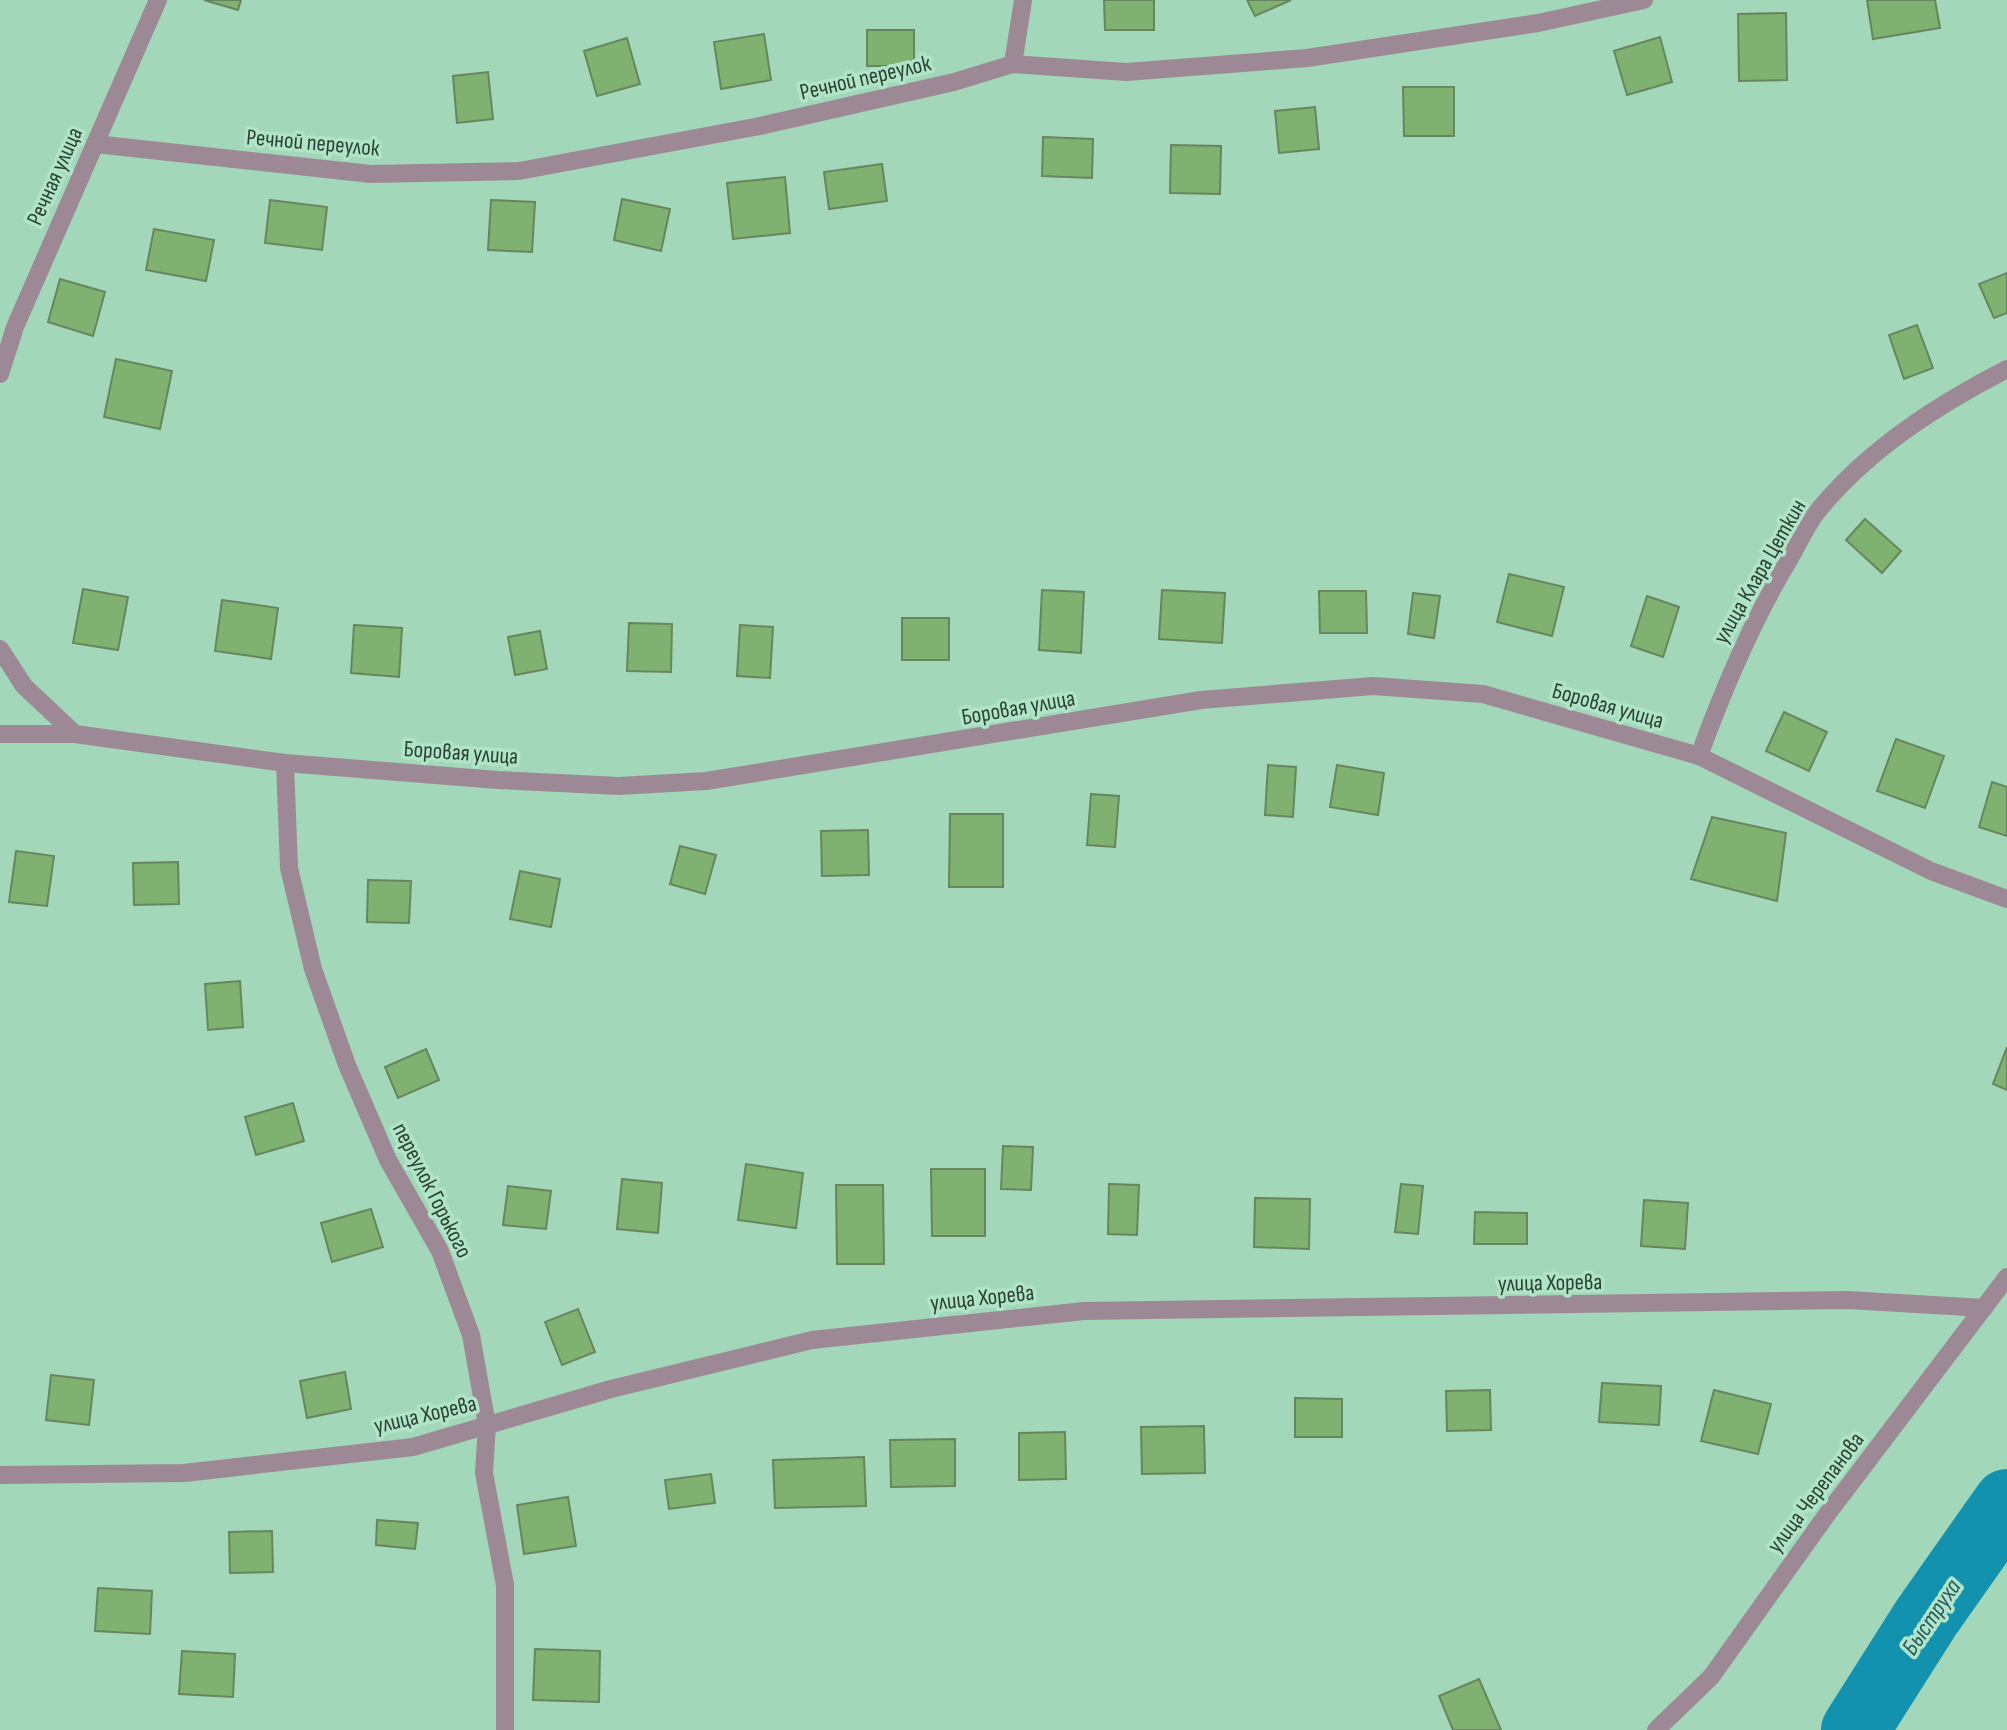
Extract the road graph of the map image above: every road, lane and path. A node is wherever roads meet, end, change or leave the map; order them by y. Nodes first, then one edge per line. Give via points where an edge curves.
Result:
1 (158, 0) edge
2 (1023, 0) edge
3 (1644, 0) edge
4 (1013, 64) junction
5 (94, 144) junction
6 (2007, 369) edge
7 (0, 374) edge
8 (0, 649) edge
9 (0, 734) edge
10 (75, 734) junction
11 (1699, 756) junction
12 (285, 763) junction
13 (2007, 899) edge
14 (2007, 1277) edge
15 (1984, 1308) junction
16 (487, 1425) junction
17 (0, 1475) edge
18 (505, 1730) edge
19 (1656, 1730) edge

1 - 5 street, Речная улица
2 - 4 street
3 - 4 street, Речной переулок via 1538,23 1307,58 1126,72
4 - 5 street, Речной переулок via 954,82 760,125 519,171 371,174
5 - 7 street, Речная улица via 15,327
6 - 11 street, улица Клара Цеткин via 1947,400 1870,458 1816,513 1726,681
8 - 10 street via 24,686
9 - 10 street, Боровая улица
10 - 12 street, Боровая улица
11 - 12 street, Боровая улица via 1483,694 1373,686 1201,700 706,781 619,786
11 - 13 street, Боровая улица via 1919,866
12 - 16 street, переулок Горького via 289,867 313,969 388,1160 440,1251 471,1335
14 - 15 street, улица Черепанова
15 - 16 street, улица Хорева via 1848,1300 1084,1311 812,1340
15 - 19 street, улица Черепанова via 1711,1677
16 - 17 street, улица Хорева via 413,1447 184,1474
16 - 18 street, переулок Горького via 484,1473 505,1585

